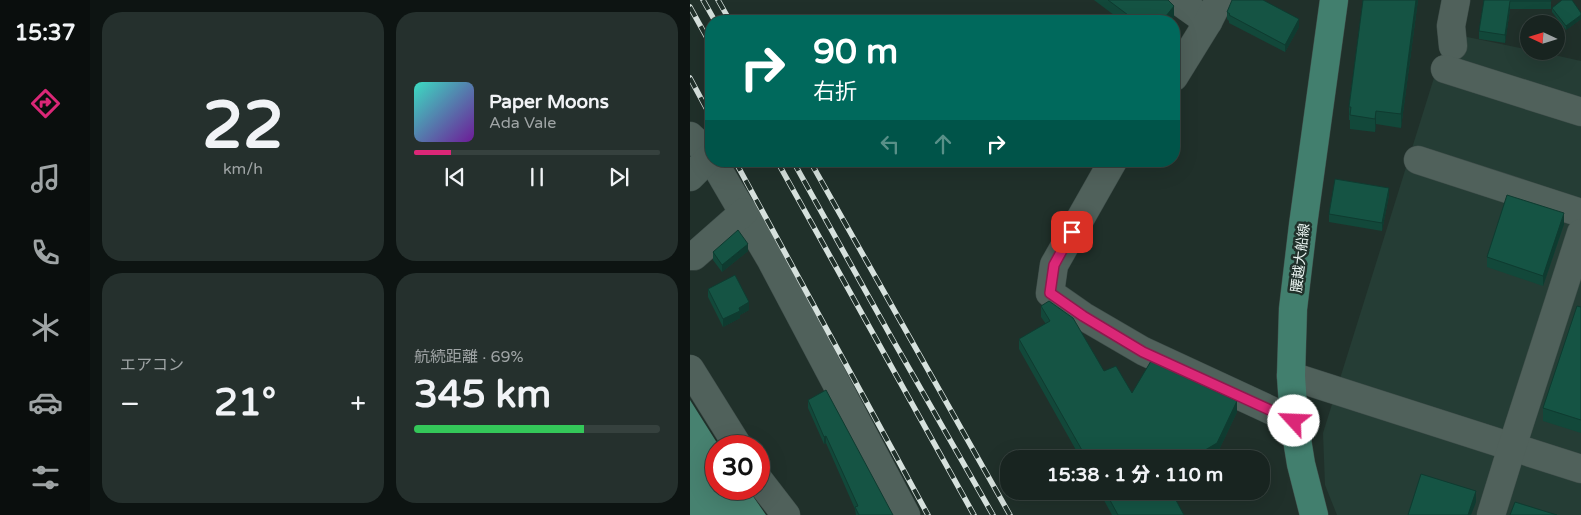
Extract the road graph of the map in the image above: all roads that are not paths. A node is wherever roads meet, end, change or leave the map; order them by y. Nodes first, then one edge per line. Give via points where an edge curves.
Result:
1 (1177, 0) edge
2 (1334, 0) edge
3 (1456, 0) edge
4 (1213, 11) edge
5 (1180, 66) edge
6 (1581, 112) edge
7 (690, 136) edge
8 (705, 150) edge
9 (1418, 160) dead end
10 (705, 165) edge
11 (717, 167) edge
12 (1110, 167) edge
13 (690, 177) edge
14 (744, 212) junction
15 (1581, 213) edge
16 (1581, 233) edge
17 (690, 256) edge
18 (1574, 282) edge
19 (690, 369) edge
20 (1291, 376) junction
21 (1294, 421) junction
22 (731, 435) edge
23 (1512, 447) junction
24 (1581, 469) edge
25 (770, 494) edge
26 (786, 515) edge
27 (906, 515) edge
28 (1314, 515) edge
29 (1492, 515) edge

1 - 4 street
2 - 20 main road, 腰越大船線 via 1293,309
3 - 6 street via 1449,57
4 - 5 street
7 - 8 street
9 - 15 street
10 - 13 street
11 - 14 street
12 - 21 street via 1054,265 1050,293 1143,352
14 - 17 street via 694,256
14 - 27 street
16 - 18 street
18 - 23 street
19 - 22 street
20 - 21 main road, 腰越大船線
20 - 23 street
21 - 28 main road, 腰越大船線
23 - 24 street
23 - 29 street
25 - 26 street

